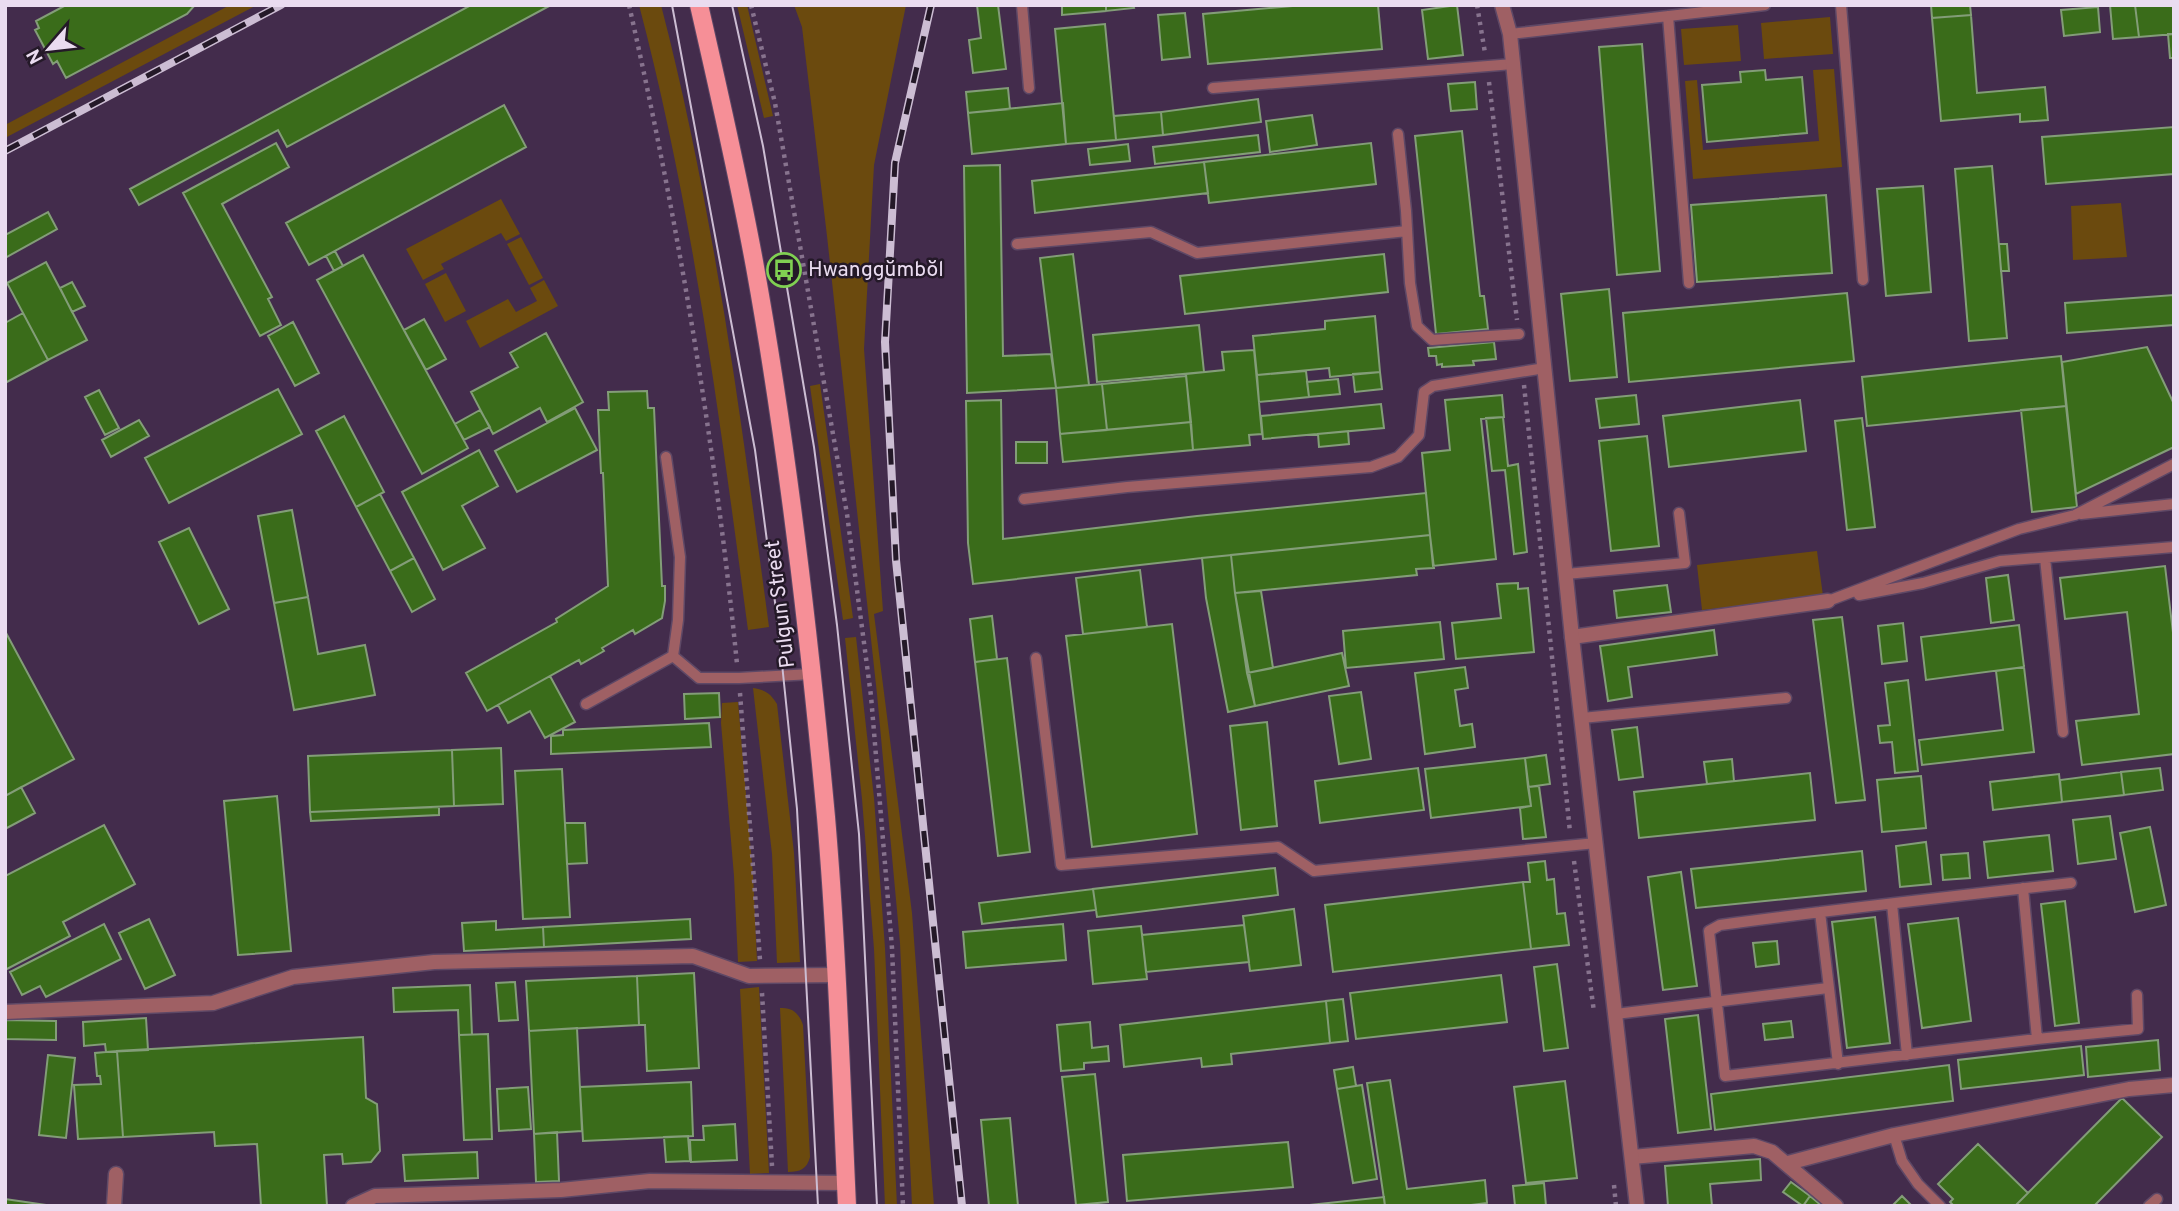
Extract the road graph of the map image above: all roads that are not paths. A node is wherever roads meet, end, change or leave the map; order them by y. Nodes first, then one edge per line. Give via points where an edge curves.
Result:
1 (699, 5) edge
2 (1022, 5) edge
3 (1502, 5) edge
4 (1765, 5) edge
5 (1841, 5) edge
6 (1668, 16) junction
7 (1510, 34) junction
8 (1513, 64) junction
9 (1029, 88) dead end
10 (1213, 88) dead end
11 (1398, 134) dead end
12 (1407, 232) junction
13 (1017, 244) dead end
14 (1863, 280) dead end
15 (1689, 283) dead end
16 (1519, 334) road end
17 (1545, 368) junction
18 (666, 457) dead end
19 (2174, 464) edge
20 (1024, 499) dead end
21 (2174, 503) edge
22 (1679, 513) dead end
23 (2075, 515) junction
24 (2174, 547) edge
25 (2045, 558) junction
26 (1566, 574) junction
27 (1828, 601) junction
28 (1572, 637) junction
29 (673, 656) junction
30 (1036, 658) dead end
31 (812, 674) junction
32 (1786, 698) dead end
33 (586, 704) dead end
34 (1582, 718) junction
35 (2063, 732) dead end
36 (1596, 844) junction
37 (2071, 883) dead end
38 (2023, 888) junction
39 (1892, 904) junction
40 (1820, 912) junction
41 (836, 975) junction
42 (1828, 988) junction
43 (2137, 995) dead end
44 (1717, 1002) junction
45 (5, 1012) edge
46 (1616, 1014) junction
47 (2037, 1039) junction
48 (1908, 1055) junction
49 (1838, 1064) junction
50 (2174, 1085) edge
51 (1895, 1135) junction
52 (1632, 1157) junction
53 (1788, 1163) junction
54 (116, 1174) dead end
55 (846, 1183) junction
56 (114, 1206) edge
57 (353, 1206) edge
58 (847, 1206) edge
59 (1637, 1206) edge
60 (1836, 1206) edge
61 (1940, 1206) edge

1 - 31 main road, Pulgun Street via 755,267 785,446
2 - 9 lane
3 - 7 street
4 - 6 lane
5 - 14 lane
6 - 7 lane
6 - 15 lane
7 - 8 street
8 - 10 lane
8 - 17 street
11 - 12 lane
12 - 13 lane via 1197,253 1151,232
12 - 16 lane via 1417,326 1432,340
17 - 20 lane via 1433,386 1424,392 1419,435 1398,457 1371,467
17 - 26 street
18 - 29 lane via 680,557
19 - 23 lane
21 - 23 lane
22 - 26 lane via 1685,563
23 - 27 lane via 2019,529
24 - 25 lane
25 - 27 lane via 2000,561 1923,583
25 - 35 lane
26 - 28 street
27 - 28 street
28 - 34 street
29 - 31 lane via 699,678
29 - 33 lane
30 - 36 lane via 1061,865 1278,847 1314,872
31 - 41 main road, Pulgun Street
32 - 34 lane
34 - 36 street
36 - 46 street
37 - 38 lane
38 - 39 lane
38 - 47 lane
39 - 40 lane
39 - 48 lane
40 - 42 lane
40 - 44 lane via 1720,925 1709,931
41 - 45 street via 749,976 693,957 434,962 293,977 213,1003
41 - 55 main road, Pulgun Street
42 - 44 lane
42 - 49 lane
43 - 47 lane via 2138,1029
44 - 46 lane
44 - 49 lane via 1725,1076
46 - 52 street
47 - 48 lane
48 - 49 lane
50 - 51 street via 2129,1089
51 - 53 street
51 - 61 lane via 1902,1161
52 - 53 street via 1754,1146
52 - 59 street
53 - 60 street
54 - 56 street
55 - 57 street via 650,1181 561,1190 375,1196
55 - 58 main road, Pulgun Street

